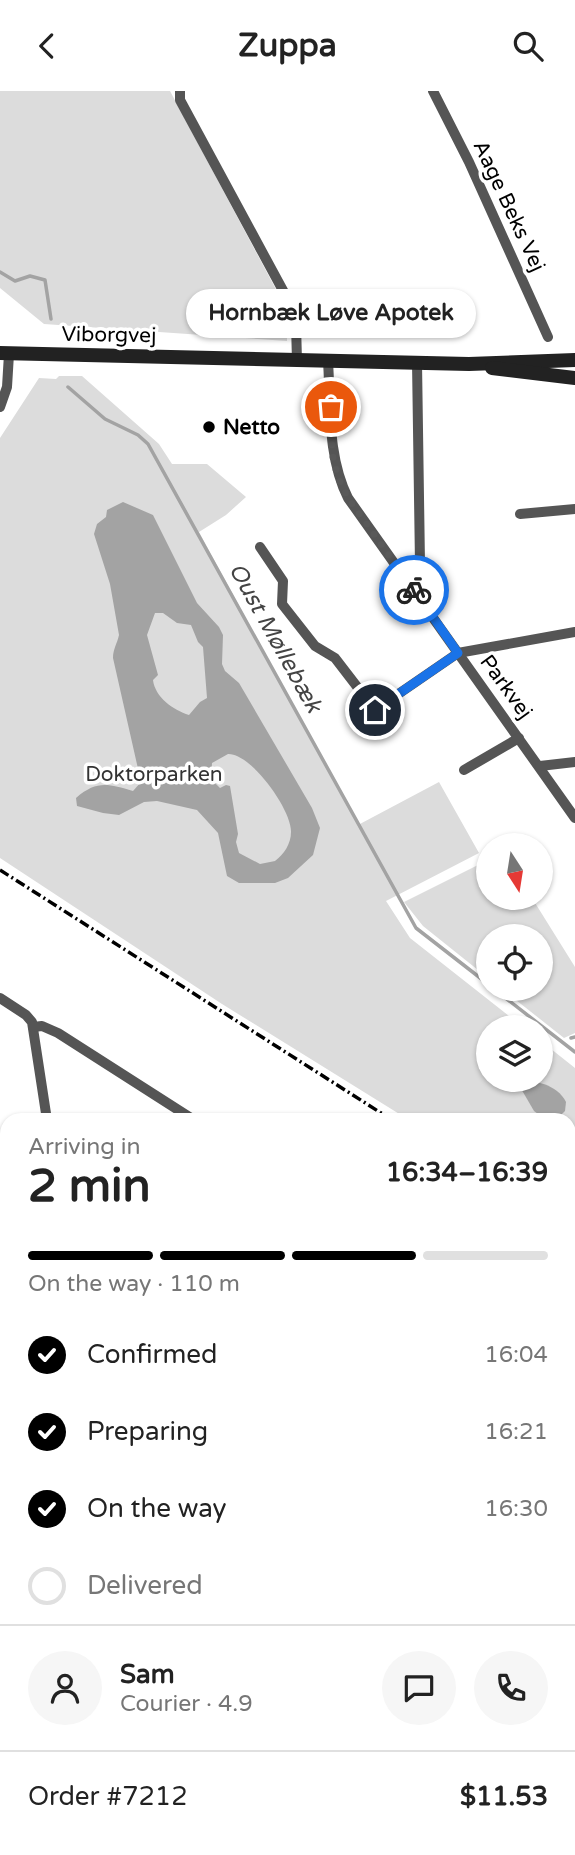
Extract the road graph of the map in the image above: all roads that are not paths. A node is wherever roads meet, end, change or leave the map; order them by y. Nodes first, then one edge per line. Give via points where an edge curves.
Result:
1 (180, 91) edge
2 (433, 91) edge
3 (548, 337) dead end
4 (4, 353) edge
5 (575, 360) edge
6 (297, 361) junction
7 (328, 361) junction
8 (417, 362) junction
9 (470, 364) junction
10 (575, 369) edge
11 (575, 378) edge
12 (0, 407) edge
13 (575, 509) edge
14 (520, 514) dead end
15 (260, 547) dead end
16 (407, 581) junction
17 (575, 632) edge
18 (458, 653) junction
19 (519, 738) junction
20 (575, 762) edge
21 (540, 766) junction
22 (464, 770) dead end
23 (575, 818) edge
24 (0, 998) edge
25 (33, 1027) junction
26 (45, 1113) edge
27 (183, 1113) edge

1 - 6 street via 180,100 293,309
2 - 3 street, Aage Beks Vej
4 - 6 street, Viborgvej
4 - 12 street via 7,387
5 - 9 street, Viborgvej
6 - 7 street, Viborgvej
7 - 8 street, Viborgvej
7 - 16 street, Parkvej via 332,453 338,477
8 - 9 street, Viborgvej
8 - 16 street via 420,564
9 - 10 street
9 - 11 street, Viborgvej
13 - 14 street
15 - 18 street via 283,581 282,604 314,646 335,658 375,710
16 - 18 street, Parkvej
17 - 18 street
18 - 19 street, Parkvej
19 - 21 street, Parkvej
19 - 22 street, Parkvej
20 - 21 street
21 - 23 street, Parkvej
24 - 25 street via 26,1015
25 - 26 street
25 - 27 street via 58,1033

